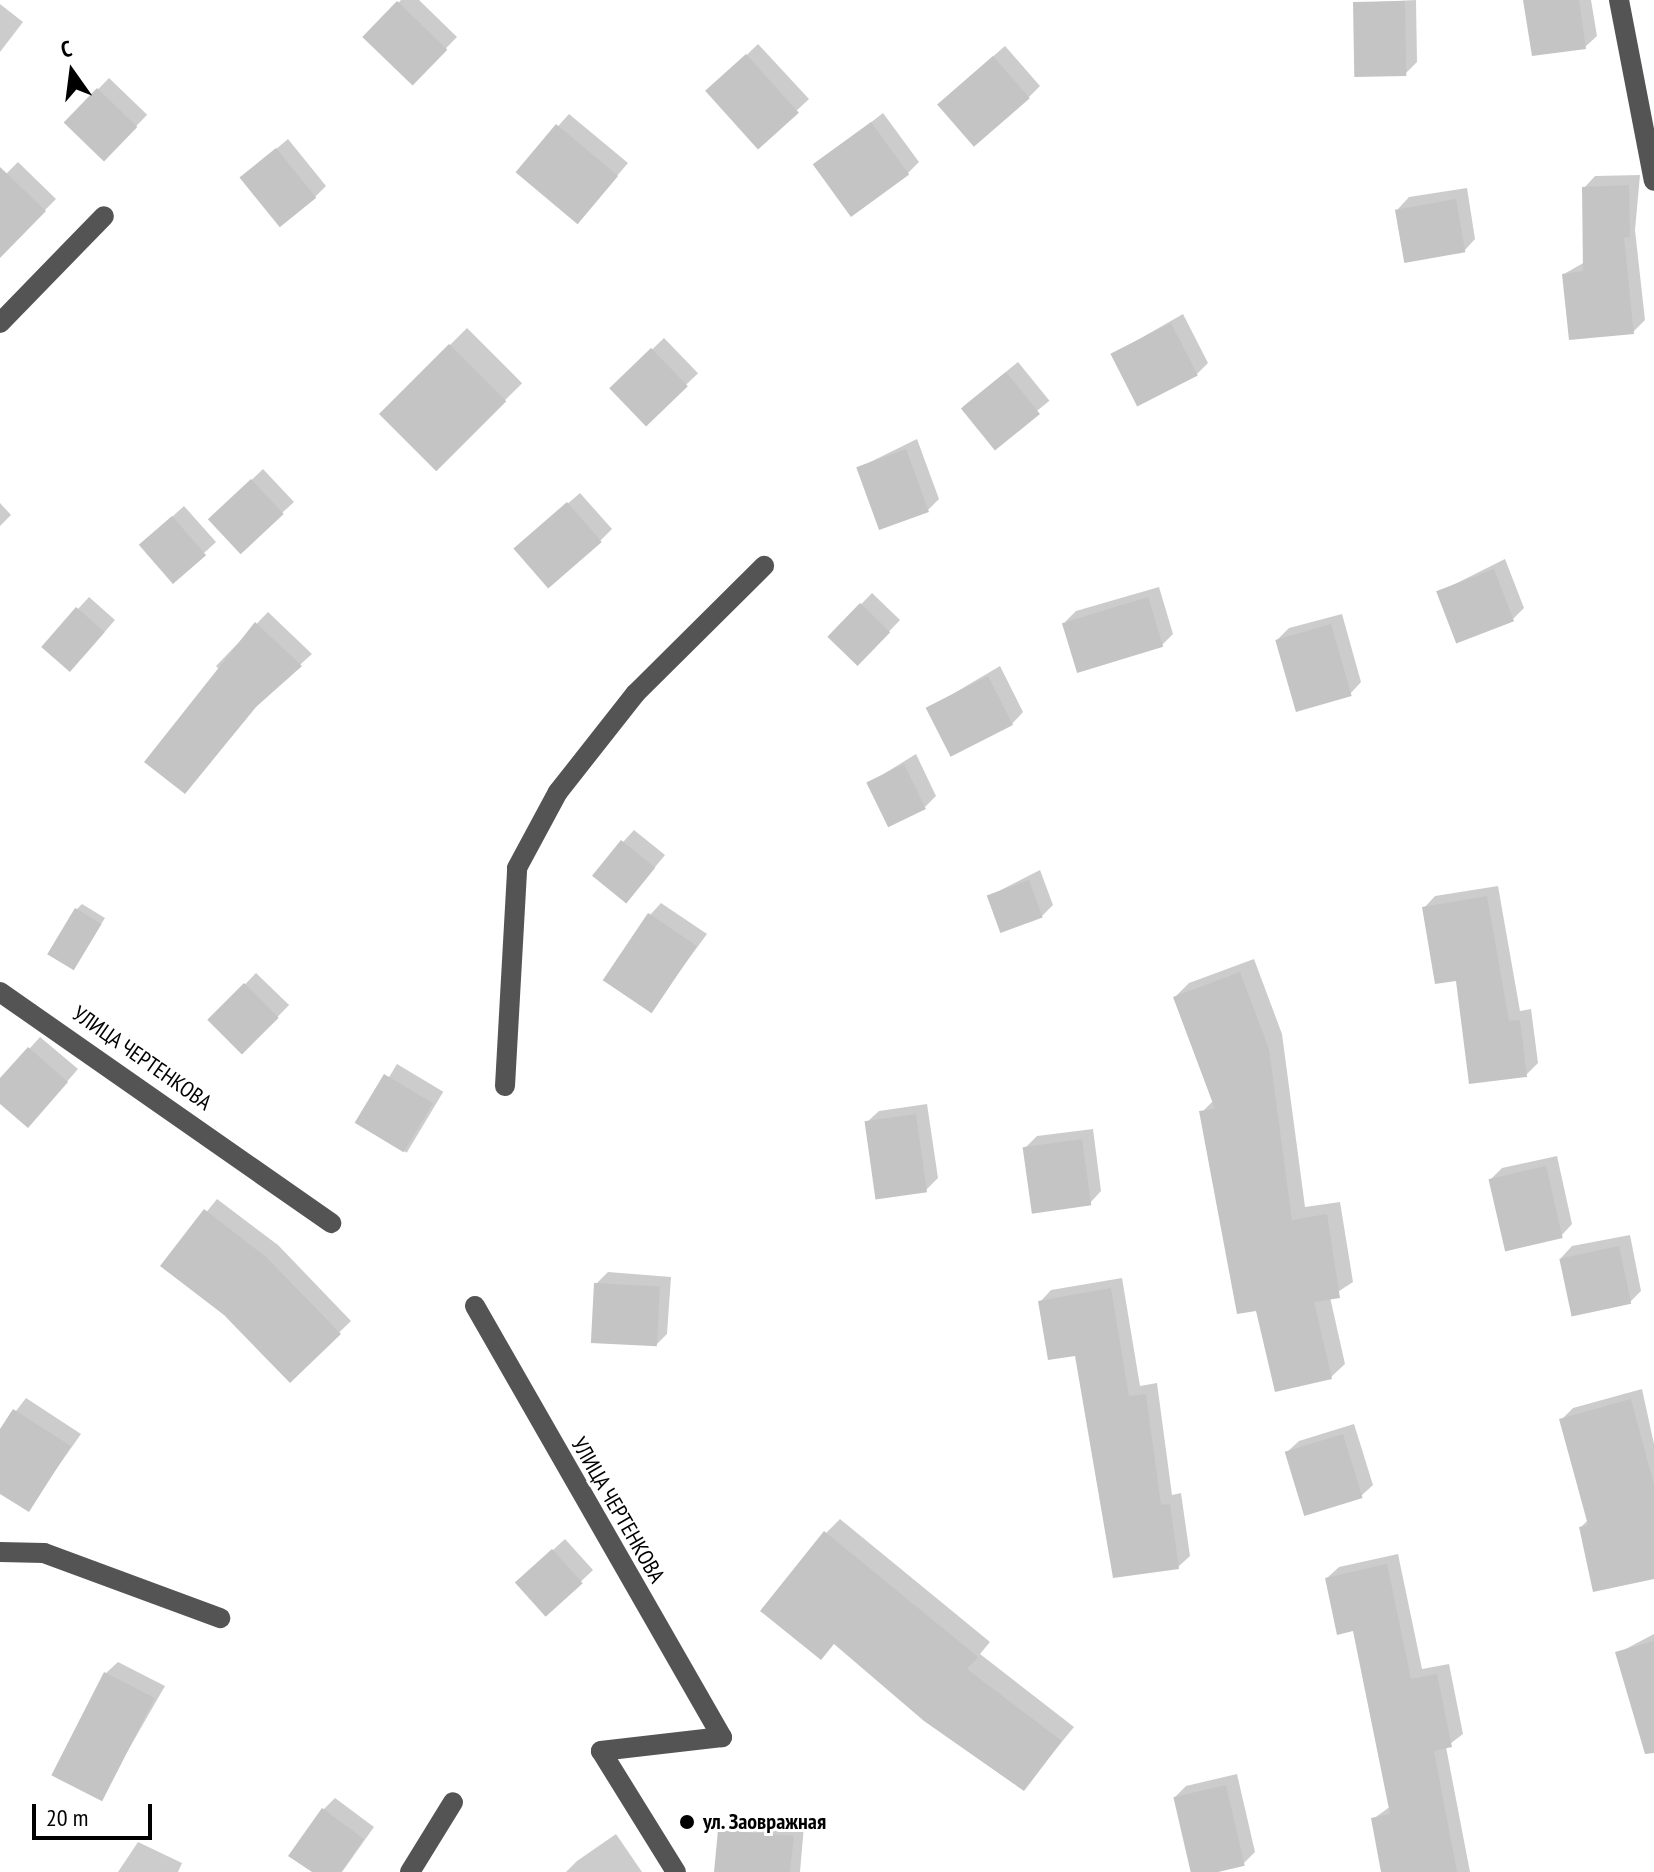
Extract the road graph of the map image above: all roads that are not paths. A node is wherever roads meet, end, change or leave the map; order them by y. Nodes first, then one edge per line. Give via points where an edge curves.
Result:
1 (1619, 0) edge
2 (1654, 181) edge
3 (104, 216) dead end
4 (0, 323) edge
5 (764, 566) dead end
6 (0, 992) edge
7 (505, 1086) dead end
8 (331, 1223) dead end
9 (475, 1306) dead end
10 (0, 1552) edge
11 (220, 1618) dead end
12 (453, 1802) dead end
13 (410, 1872) edge
14 (676, 1872) edge

1 - 2 street
3 - 4 street
5 - 7 street via 635,694 558,792 517,868
6 - 8 street, УЛИЦА ЧЕРТЕНКОВА
9 - 14 street, УЛИЦА ЧЕРТЕНКОВА via 722,1737 601,1751
10 - 11 street via 44,1553
12 - 13 street

